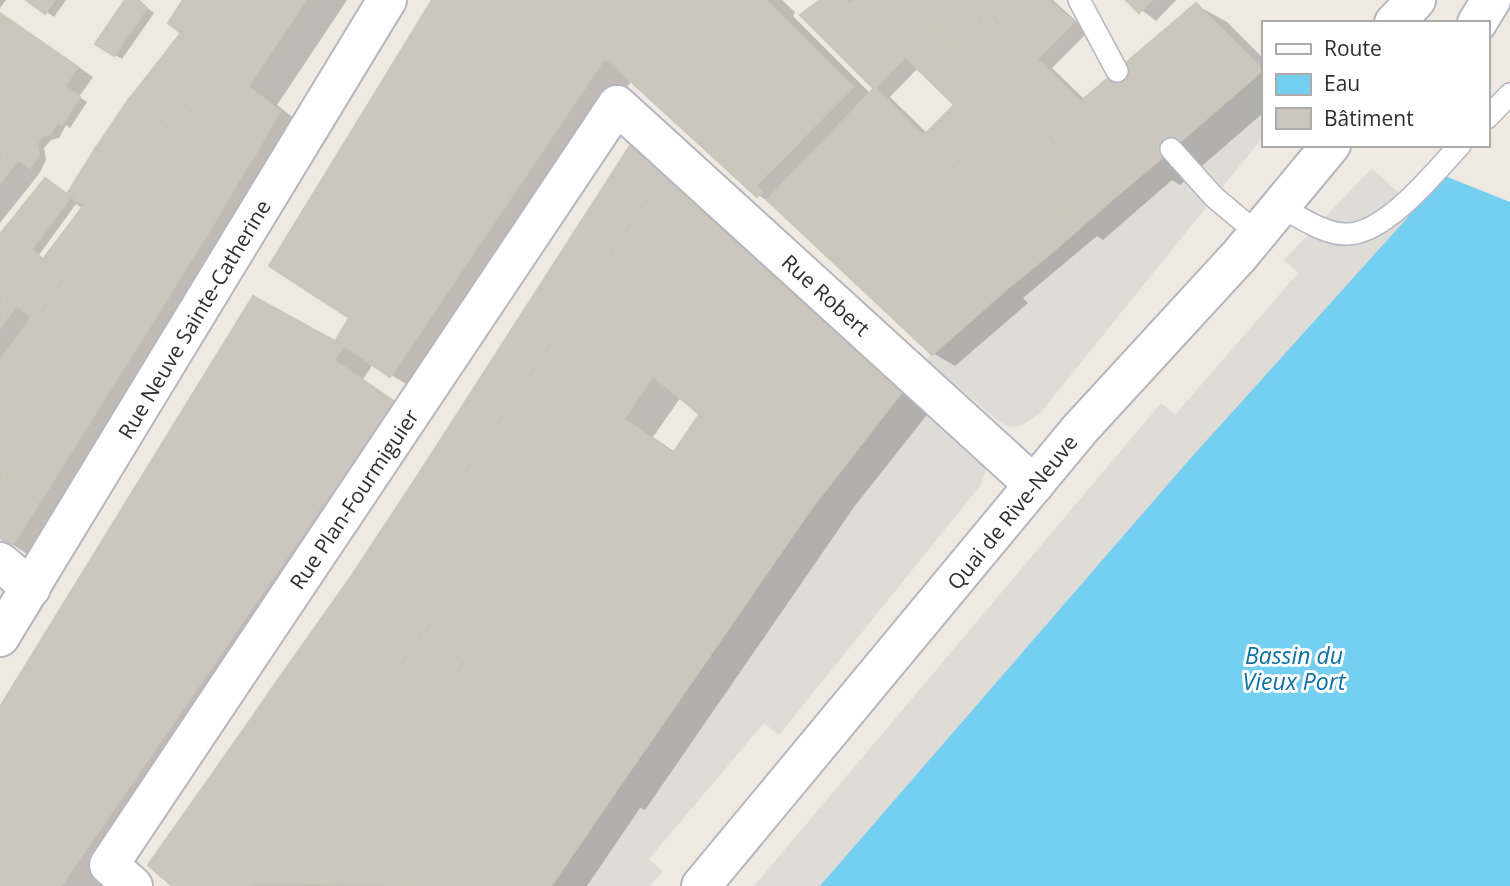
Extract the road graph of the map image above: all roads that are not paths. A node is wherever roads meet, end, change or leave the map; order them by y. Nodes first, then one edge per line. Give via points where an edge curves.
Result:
1 (387, 0) edge
2 (1080, 0) edge
3 (1416, 0) edge
4 (1491, 0) edge
5 (1396, 21) edge
6 (1478, 21) edge
7 (1117, 71) dead end
8 (1510, 94) edge
9 (617, 105) joint
10 (1489, 116) edge
11 (1329, 147) edge
12 (1458, 147) edge
13 (1171, 149) dead end
14 (1269, 220) junction
15 (1034, 485) junction
16 (0, 562) edge
17 (31, 588) junction
18 (0, 636) edge
19 (133, 886) edge
20 (701, 886) edge

1 - 17 street, Rue Neuve Sainte-Catherine
2 - 7 lane
3 - 5 street
4 - 6 street
8 - 10 lane
9 - 15 street, Rue Robert
9 - 19 street, Rue Plan-Fourmiguier via 109,865
11 - 14 street, Quai de Rive-Neuve
12 - 14 lane via 1407,200 1373,226 1347,234
13 - 14 lane via 1214,197
14 - 15 street, Quai de Rive-Neuve
15 - 20 street, Quai de Rive-Neuve
16 - 17 street
17 - 18 street, Rue Neuve Sainte-Catherine

